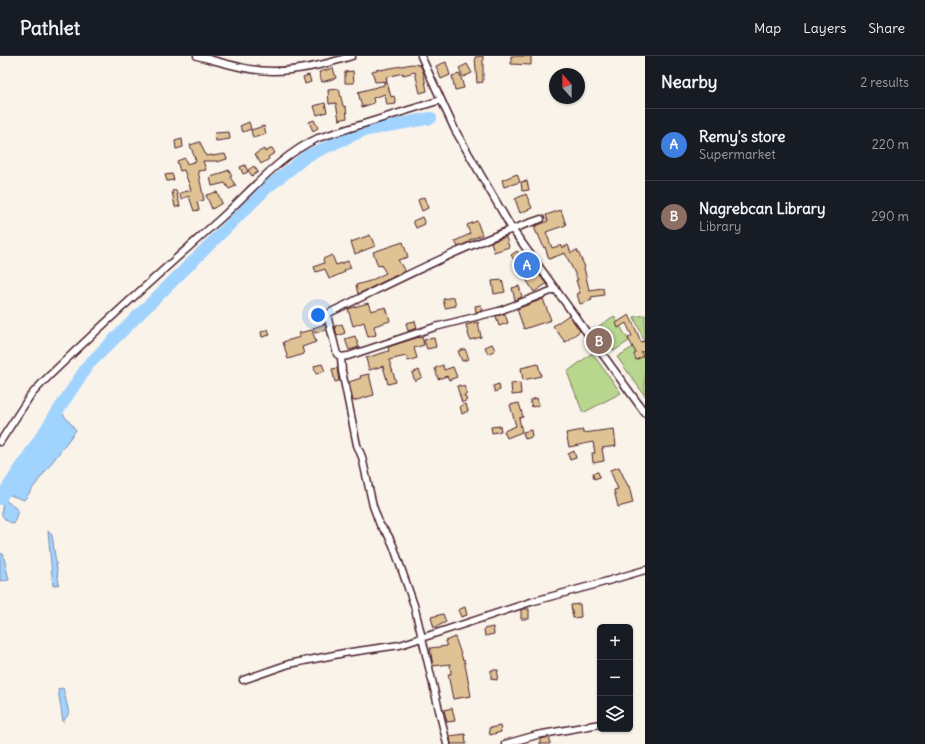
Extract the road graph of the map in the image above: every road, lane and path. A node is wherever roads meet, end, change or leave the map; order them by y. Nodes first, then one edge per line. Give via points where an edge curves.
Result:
1 (197, 56) edge
2 (352, 56) edge
3 (421, 56) edge
4 (441, 100) junction
5 (541, 219) dead end
6 (512, 229) junction
7 (556, 289) junction
8 (341, 357) junction
9 (645, 413) edge
10 (0, 442) edge
11 (645, 570) edge
12 (422, 638) junction
13 (243, 680) dead end
14 (597, 725) edge
15 (447, 744) edge
16 (505, 744) edge

1 - 2 street via 247,68 273,71 304,68
3 - 4 street
4 - 6 street via 455,130
4 - 10 street via 318,138 285,158 49,377 30,396
5 - 6 street
6 - 7 street
6 - 8 street via 446,257 328,314 337,354
7 - 8 street via 499,311 435,327
7 - 9 street
8 - 12 street via 357,445 373,506 380,525 393,546 414,605
11 - 12 street via 534,601
12 - 13 street via 400,645 289,664
12 - 15 street
14 - 16 street via 537,735

